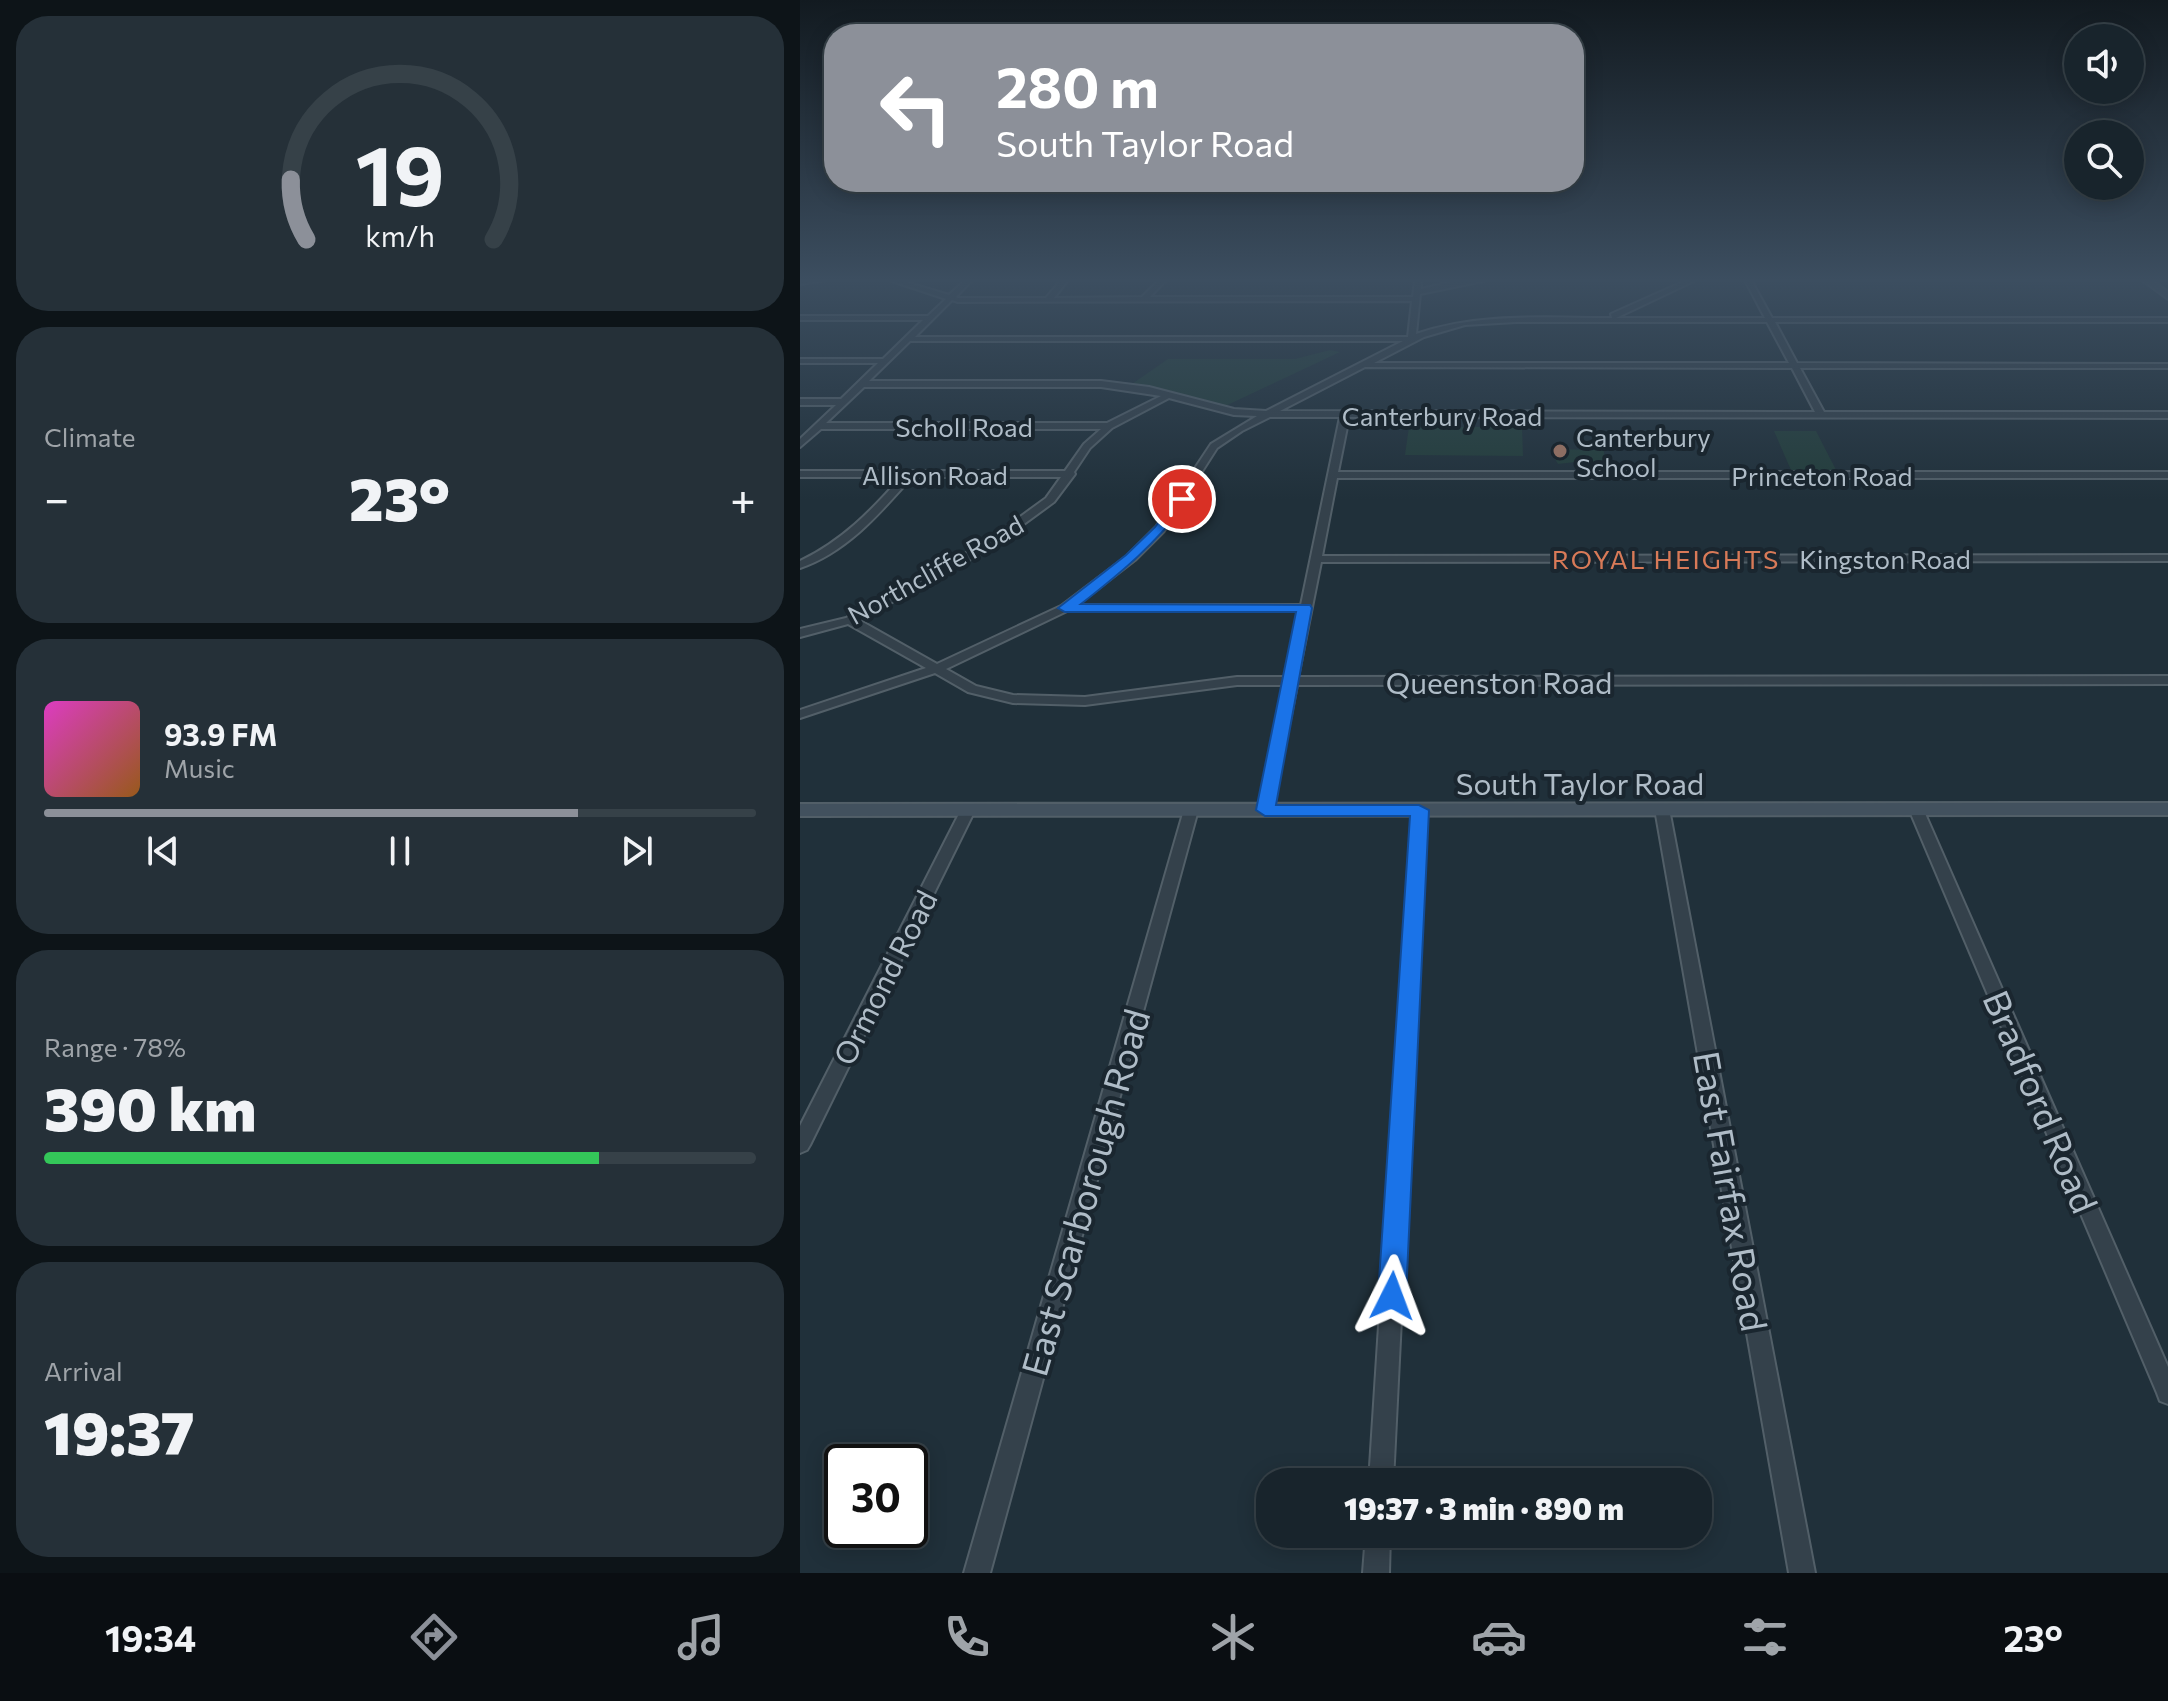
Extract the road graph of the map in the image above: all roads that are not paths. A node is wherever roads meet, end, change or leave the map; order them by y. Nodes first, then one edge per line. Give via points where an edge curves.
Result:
1 (894, 353) edge
2 (1385, 353) edge
3 (1788, 353) edge
4 (800, 361) edge
5 (886, 361) junction
6 (1363, 365) junction
7 (1795, 366) junction
8 (2168, 366) edge
9 (863, 384) junction
10 (1165, 397) junction
11 (800, 402) edge
12 (844, 402) junction
13 (1266, 414) junction
14 (1345, 415) junction
15 (1821, 415) junction
16 (2168, 415) edge
17 (818, 426) junction
18 (1109, 426) junction
19 (800, 444) edge
20 (800, 474) edge
21 (909, 474) junction
22 (1070, 474) junction
23 (1332, 475) junction
24 (2168, 475) edge
25 (2168, 558) edge
26 (1315, 559) junction
27 (800, 565) edge
28 (1065, 608) junction
29 (1304, 608) junction
30 (850, 620) junction
31 (800, 633) edge
32 (936, 669) junction
33 (2168, 680) edge
34 (1289, 681) junction
35 (800, 714) edge
36 (1662, 809) junction
37 (1916, 809) junction
38 (2168, 809) edge
39 (800, 810) edge
40 (968, 810) junction
41 (1191, 810) junction
42 (1265, 810) junction
43 (1419, 810) junction
44 (800, 1145) edge
45 (2168, 1393) edge
46 (1382, 1468) edge
47 (1377, 1548) edge
48 (977, 1573) edge
49 (1376, 1573) edge
50 (1802, 1573) edge

1 - 5 street
2 - 6 street
3 - 7 street
4 - 5 street
5 - 9 street
6 - 7 street
6 - 13 street
7 - 8 street
7 - 15 street
9 - 10 street, Canterbury Road via 1101,384
9 - 12 street
10 - 13 street, Canterbury Road
10 - 18 street, Northcliffe Road
11 - 12 street
12 - 17 street
13 - 14 street, Canterbury Road
13 - 28 street via 1214,446 1160,529
14 - 15 street, Canterbury Road
14 - 23 street
15 - 16 street, Canterbury Road
17 - 18 street, Scholl Road
17 - 19 street
18 - 22 street, Northcliffe Road via 1087,446
20 - 21 street, Allison Road
21 - 22 street, Allison Road
21 - 27 street via 862,528
22 - 30 street, Northcliffe Road via 1050,500 987,546
23 - 24 street, Princeton Road
23 - 26 street
25 - 26 street, Kingston Road
26 - 29 street
28 - 29 street
28 - 32 street
29 - 34 street
30 - 31 street, Northcliffe Road
30 - 32 street, Queenston Road
32 - 34 street, Queenston Road via 972,689 1045,702 1195,684
32 - 35 street
33 - 34 street, Queenston Road
34 - 42 street
36 - 37 main road, South Taylor Road
36 - 43 main road, South Taylor Road
36 - 50 street, East Fairfax Road
37 - 38 main road, South Taylor Road
37 - 45 street, Bradford Road
39 - 40 main road, South Taylor Road
40 - 41 main road, South Taylor Road
40 - 44 street, Ormond Road
41 - 42 main road, South Taylor Road
41 - 48 street, East Scarborough Road
42 - 43 main road, South Taylor Road
43 - 46 street
47 - 49 street

